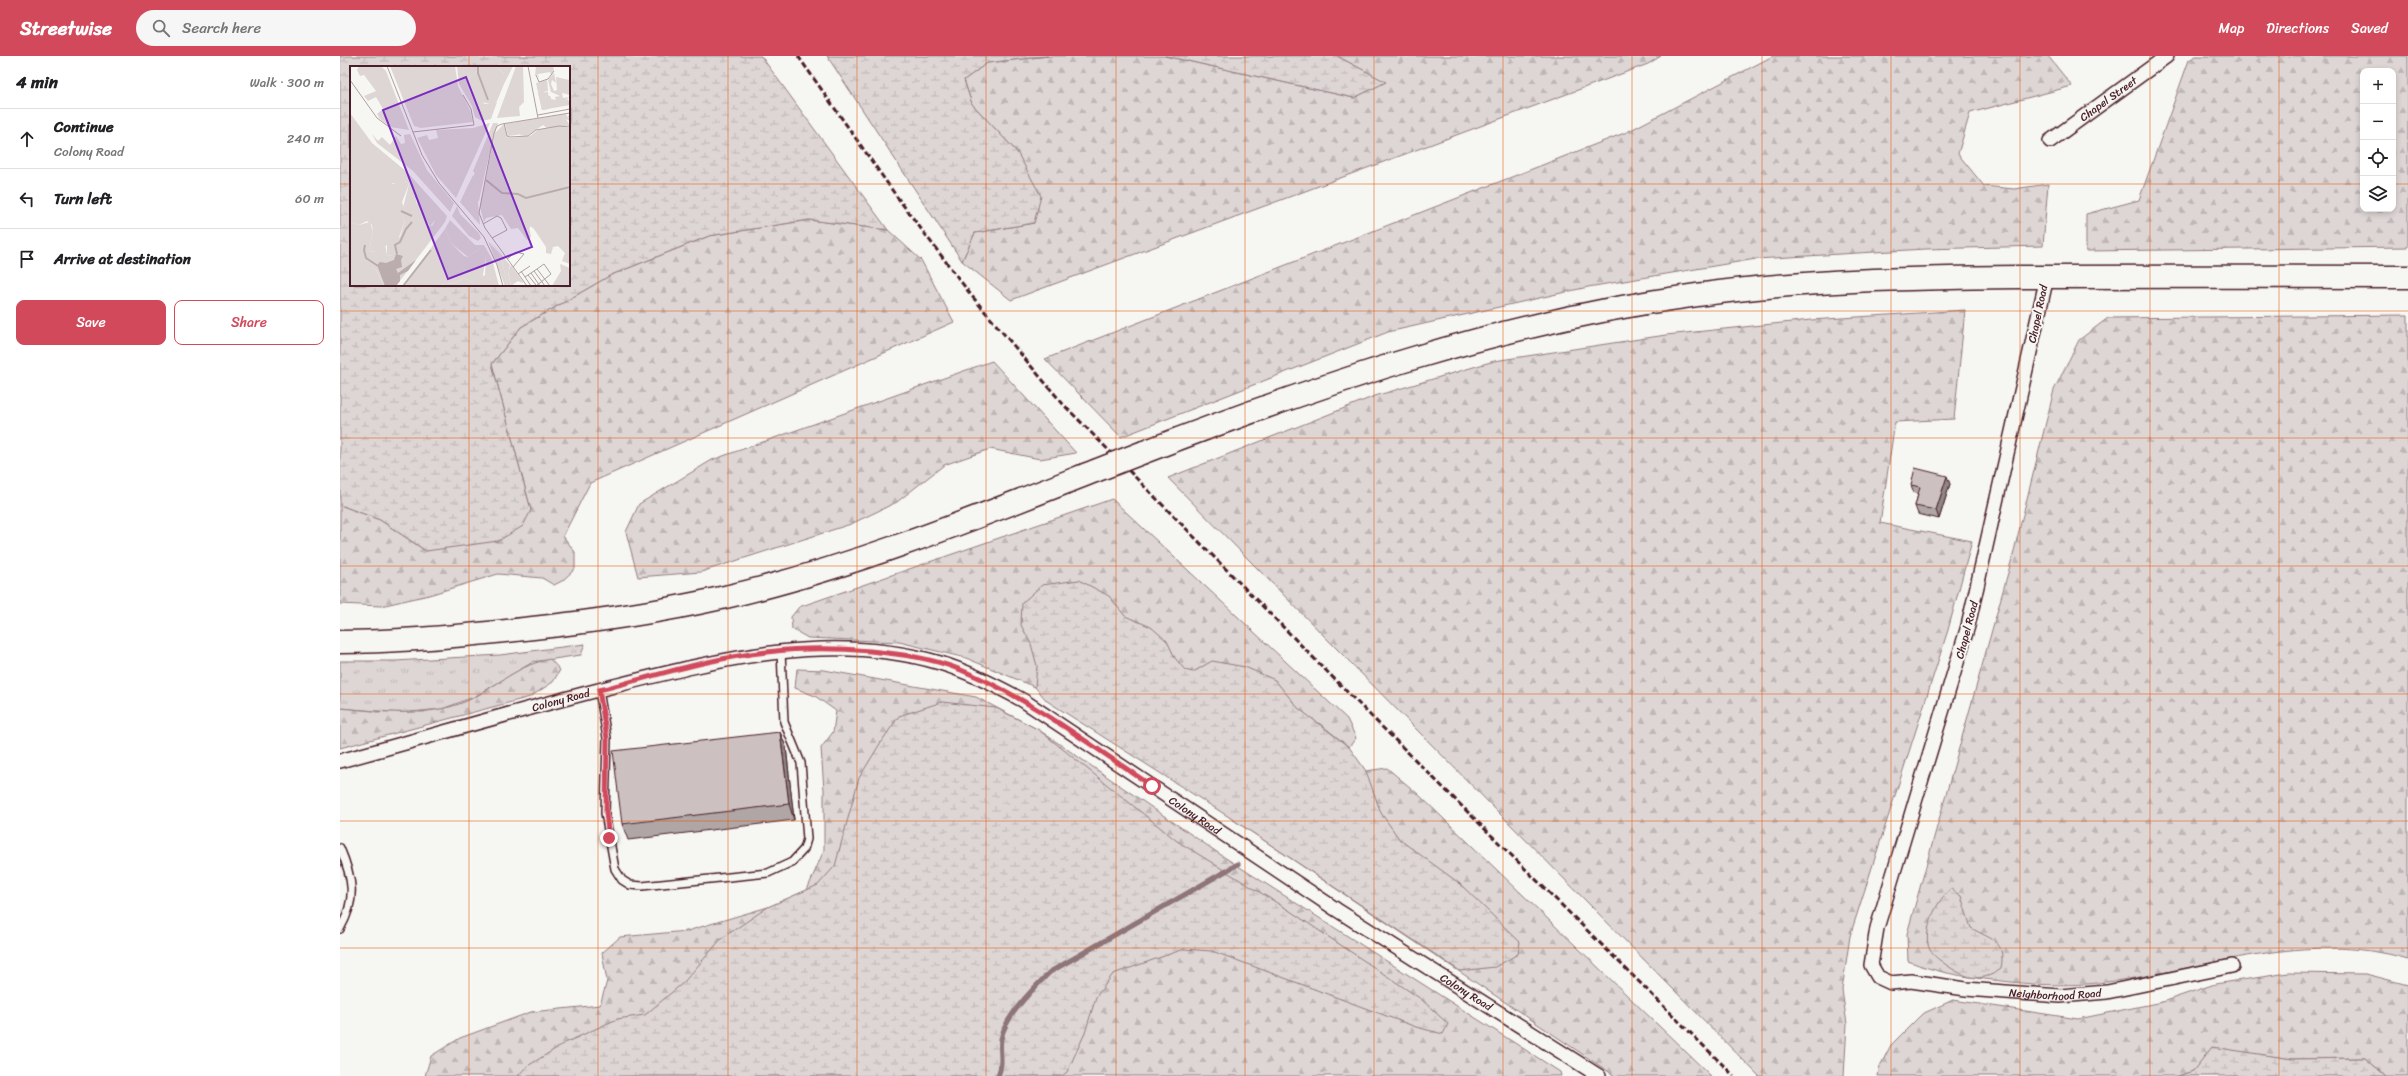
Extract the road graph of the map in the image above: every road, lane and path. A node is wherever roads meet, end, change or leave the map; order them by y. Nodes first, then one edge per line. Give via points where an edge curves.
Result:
1 (2167, 56) edge
2 (2050, 141) dead end
3 (2047, 277) junction
4 (2408, 277) edge
5 (340, 642) edge
6 (781, 651) junction
7 (599, 690) junction
8 (340, 761) edge
9 (340, 848) edge
10 (340, 929) edge
11 (2232, 966) dead end
12 (1878, 977) joint
13 (1599, 1076) edge

1 - 2 street, Chapel Street
3 - 4 highway
3 - 5 highway, bridge via 1848,280 1770,286 1620,307 1524,328 1400,360 1256,409 921,537 789,581 646,613 562,625 427,638
3 - 12 street, Chapel Road via 1968,626 1873,946 1871,965
6 - 7 street, Colony Road via 733,657
6 - 7 lane via 784,722 801,763 807,839 799,857 768,872 642,886 630,885 622,880 615,869 606,813 607,738
6 - 13 street, Colony Road via 855,650 912,656 960,670 1000,688 1069,731 1337,910
7 - 8 street, Colony Road
9 - 10 lane via 350,876 353,895 348,916
11 - 12 street, Neighborhood Road via 2084,996 1980,991 1911,981 1891,983

